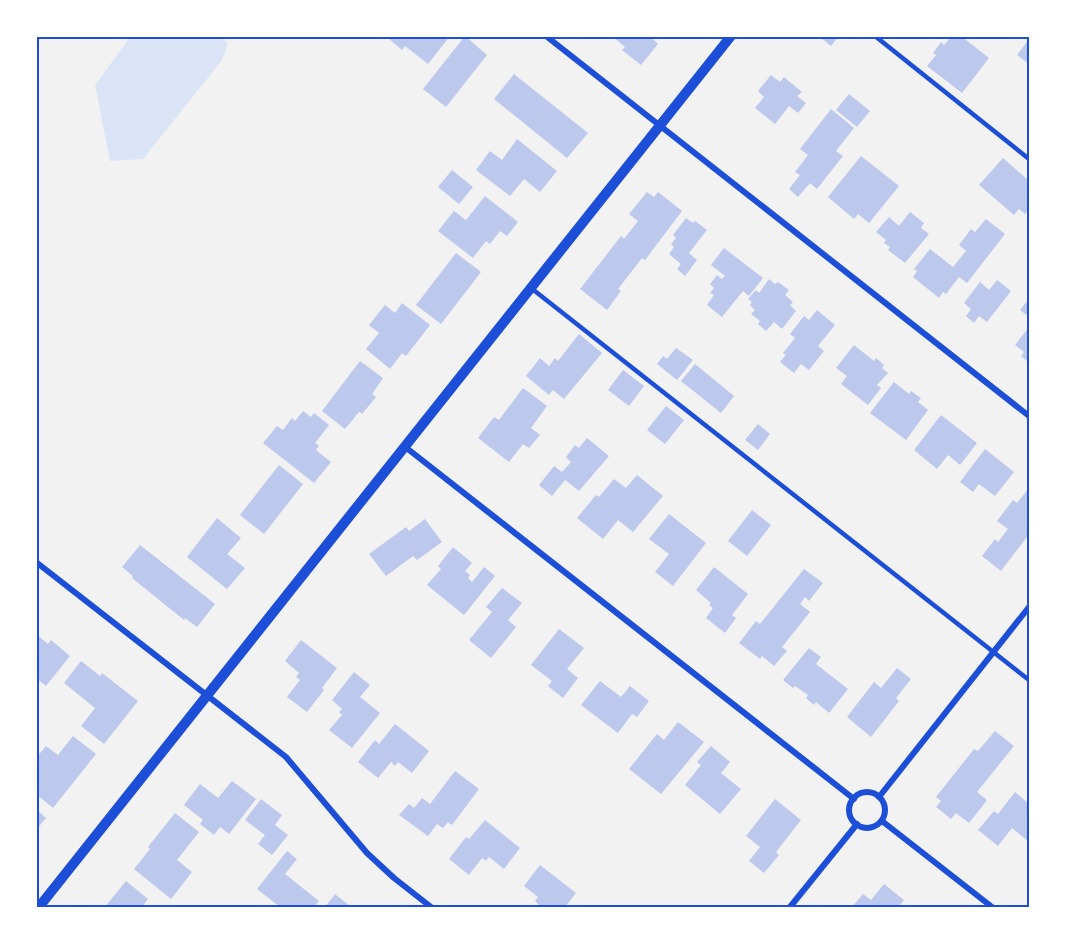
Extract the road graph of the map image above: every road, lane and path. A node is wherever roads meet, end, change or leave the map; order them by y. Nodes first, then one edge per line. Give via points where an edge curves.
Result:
1 (546, 36) edge
2 (731, 36) edge
3 (875, 36) edge
4 (660, 125) junction
5 (1029, 159) edge
6 (531, 287) junction
7 (1029, 416) edge
8 (404, 446) junction
9 (36, 562) edge
10 (1029, 607) edge
11 (993, 652) junction
12 (1029, 680) edge
13 (206, 695) junction
14 (879, 796) junction
15 (854, 799) junction
16 (882, 821) junction
17 (856, 824) junction
18 (39, 907) edge
19 (430, 907) edge
20 (790, 907) edge
21 (992, 907) edge

1 - 4 street
2 - 4 street
3 - 5 lane
4 - 6 street
4 - 7 street
6 - 8 street
6 - 11 lane
8 - 13 street
8 - 15 street
9 - 13 street
10 - 11 street
11 - 12 lane
11 - 14 street
13 - 18 street
13 - 19 street via 286,757 367,853
14 - 15 street via 866,793
14 - 16 street via 885,808
15 - 17 street via 850,813
16 - 17 street via 869,828
16 - 21 street
17 - 20 street

